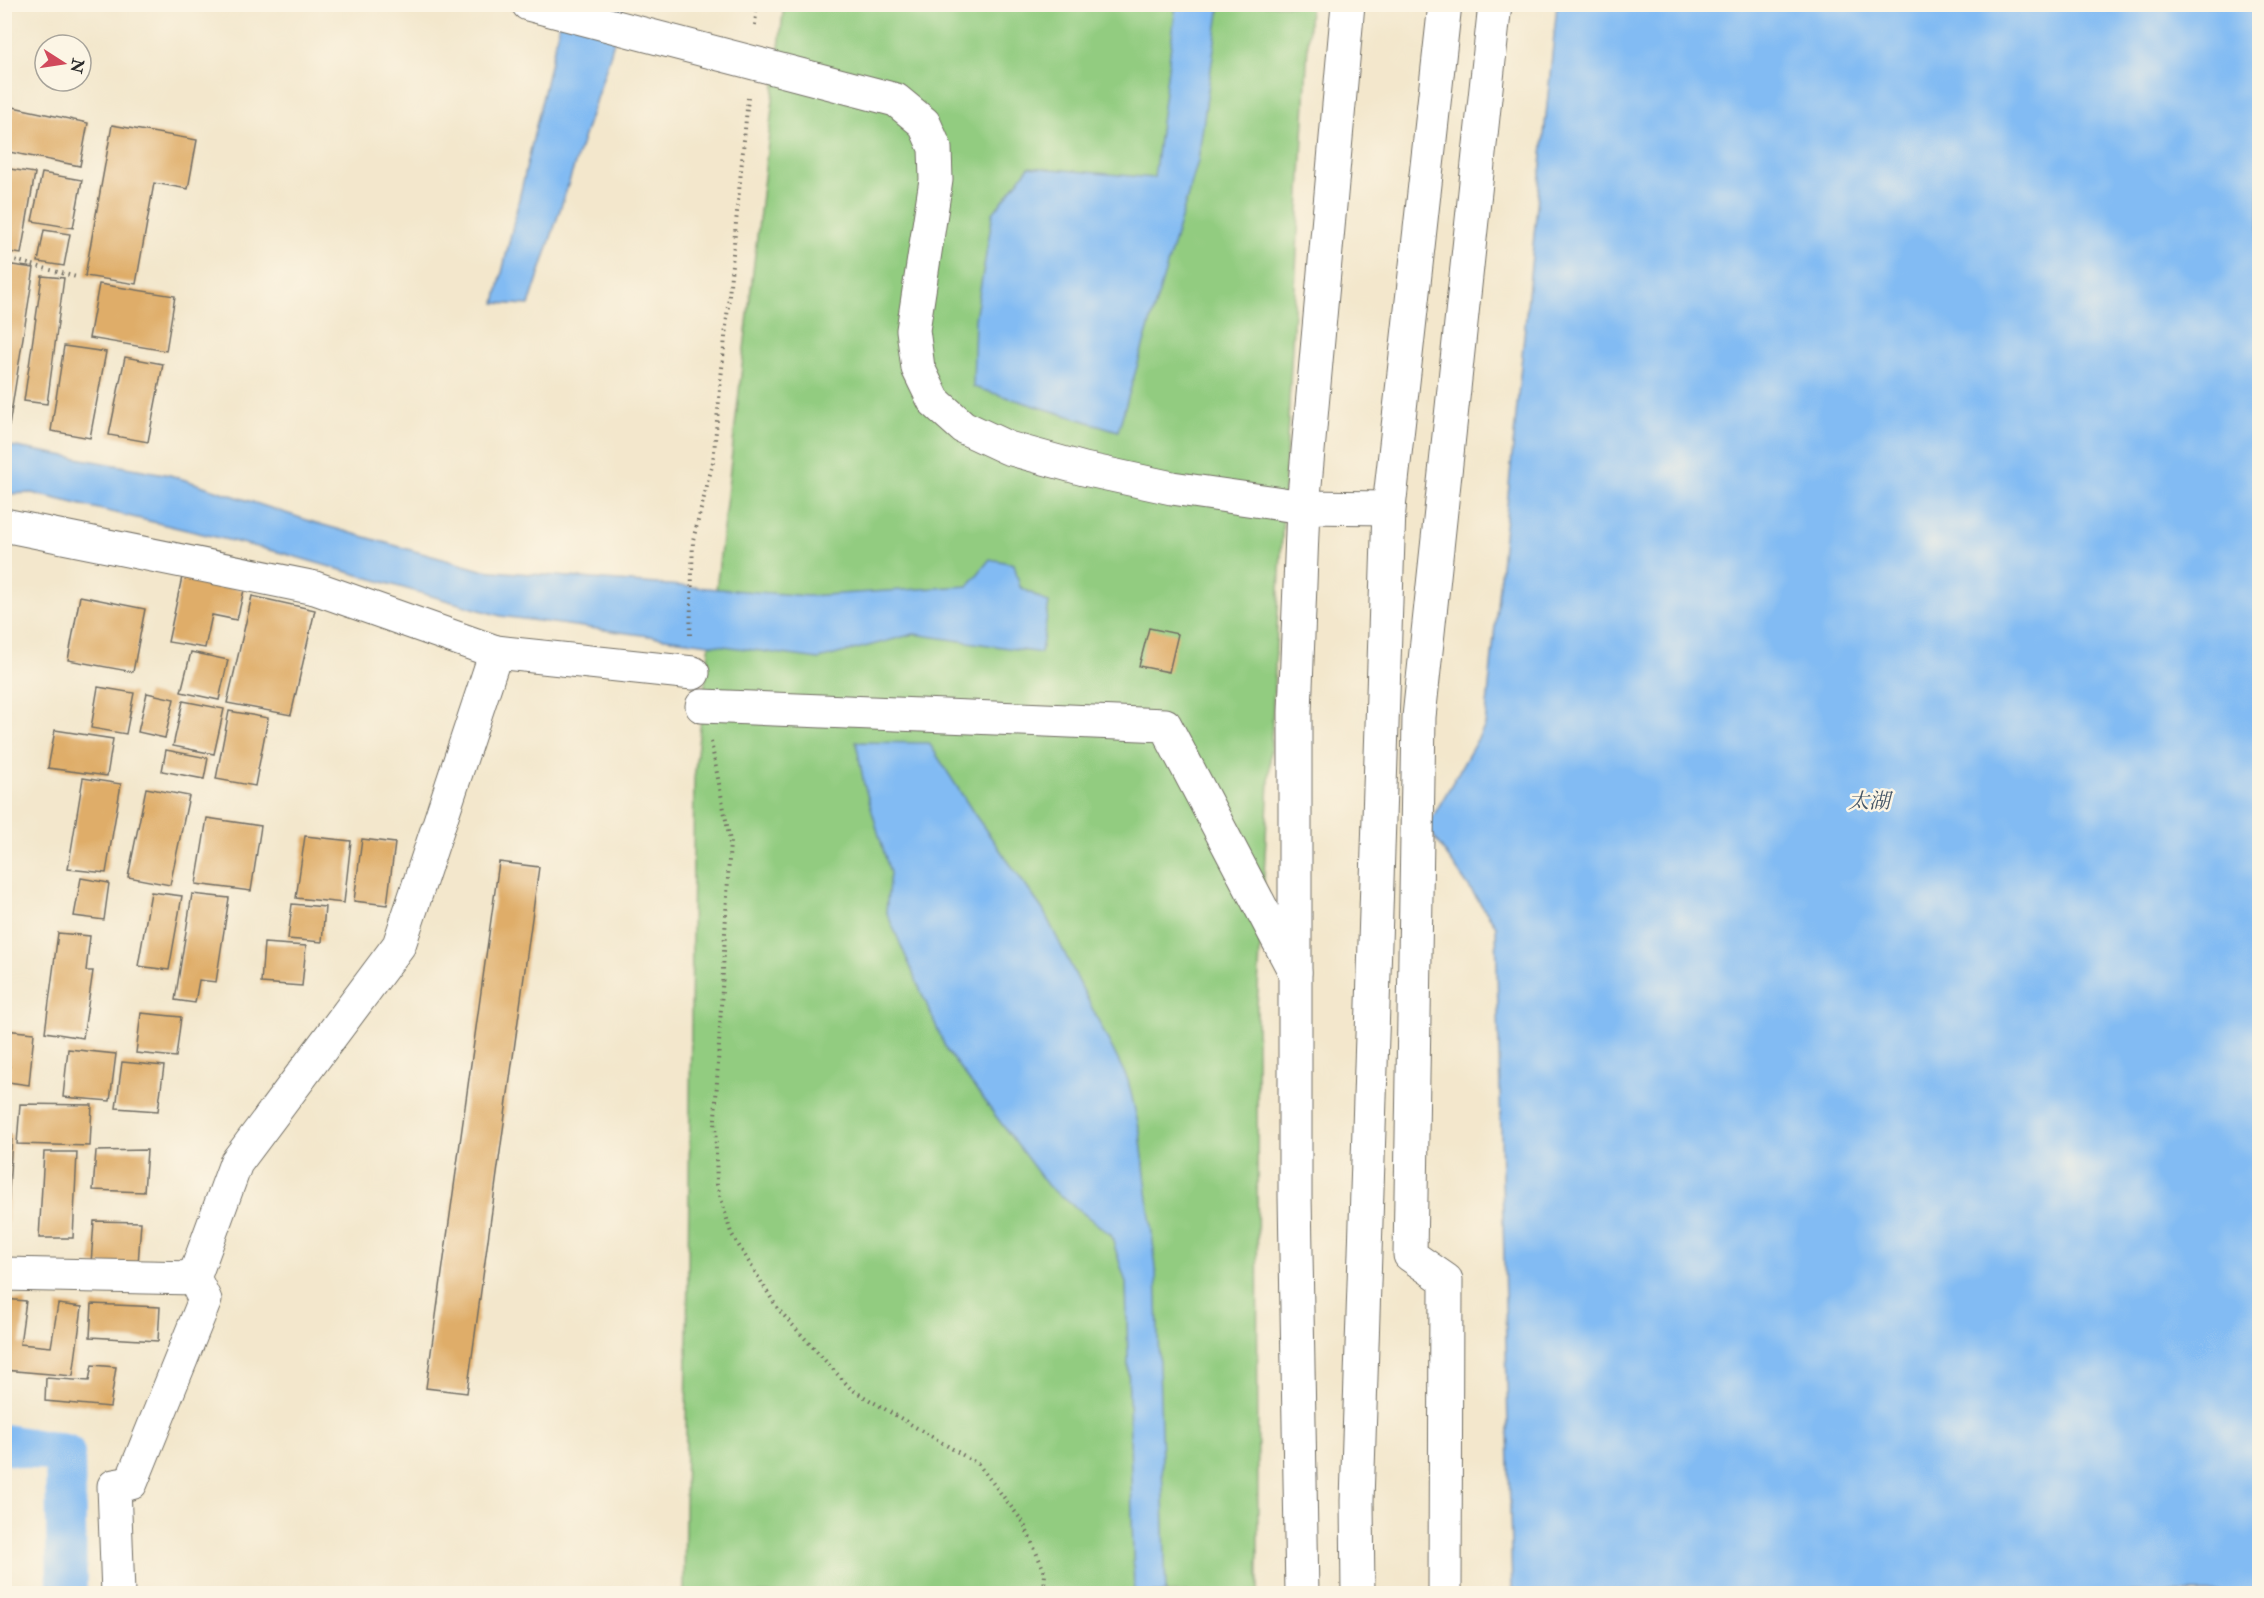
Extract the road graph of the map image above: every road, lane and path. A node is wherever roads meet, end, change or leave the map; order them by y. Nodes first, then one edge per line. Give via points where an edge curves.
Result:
1 (528, 4) edge
2 (757, 4) edge
3 (1348, 4) edge
4 (1445, 4) edge
5 (1495, 4) edge
6 (751, 63) junction
7 (4, 257) edge
8 (76, 277) dead end
9 (1303, 507) junction
10 (1389, 508) junction
11 (4, 525) edge
12 (496, 652) junction
13 (691, 665) joint
14 (702, 706) joint
15 (1295, 972) junction
16 (4, 1274) edge
17 (194, 1278) junction
18 (118, 1593) edge
19 (1044, 1593) edge
20 (1302, 1593) edge
21 (1358, 1593) edge
22 (1445, 1593) edge

1 - 6 street
2 - 6 path
3 - 9 street
4 - 10 street
5 - 22 street via 1419,717 1410,1255 1446,1280
6 - 9 street via 896,100 924,123 935,148 936,180 914,330 918,368 934,401 963,427 1008,448 1084,469 1172,488
6 - 13 path via 713,462 693,540
7 - 8 path
9 - 10 street
9 - 15 street via 1295,712
10 - 21 street via 1357,1501
11 - 12 street via 315,588
12 - 13 street
12 - 17 street via 399,945 236,1163
14 - 15 street via 1165,725
14 - 19 path via 730,841 715,1118 717,1185 730,1233 778,1309 851,1389 978,1464 1023,1522 1044,1573
15 - 20 street
16 - 17 street
17 - 18 street via 205,1300 131,1483 114,1486

